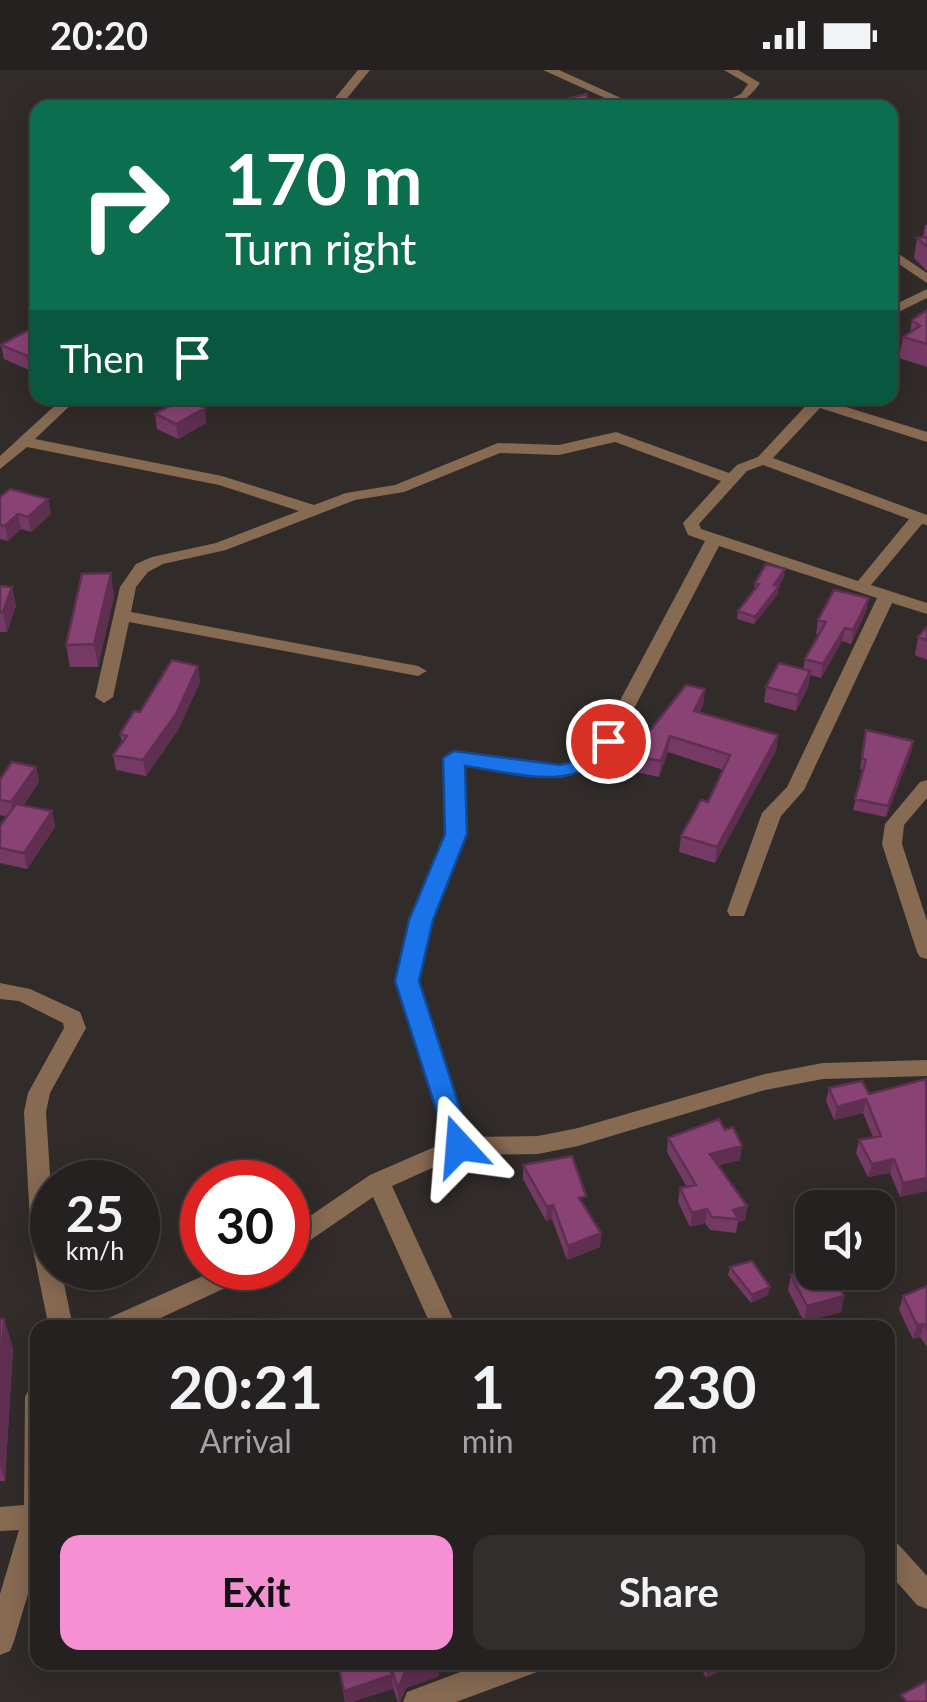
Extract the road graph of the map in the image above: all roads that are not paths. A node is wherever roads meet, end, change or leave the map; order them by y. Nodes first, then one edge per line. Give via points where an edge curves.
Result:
1 (364, 70) edge
2 (549, 70) edge
3 (730, 70) edge
4 (339, 100) edge
5 (619, 100) edge
6 (735, 100) edge
7 (898, 258) edge
8 (927, 279) edge
9 (927, 293) edge
10 (911, 302) junction
11 (927, 307) edge
12 (898, 308) edge
13 (64, 405) edge
14 (813, 405) edge
15 (833, 405) edge
16 (927, 437) edge
17 (25, 442) junction
18 (763, 460) junction
19 (0, 464) edge
20 (732, 480) junction
21 (312, 510) junction
22 (923, 518) edge
23 (714, 541) junction
24 (861, 586) junction
25 (887, 594) junction
26 (927, 609) edge
27 (120, 615) junction
28 (418, 671) dead end
29 (104, 697) dead end
30 (927, 786) edge
31 (737, 911) dead end
32 (927, 952) edge
33 (0, 991) edge
34 (927, 1068) edge
35 (459, 1146) junction
36 (378, 1182) junction
37 (310, 1229) edge
38 (196, 1290) edge
39 (59, 1320) edge
40 (130, 1320) edge
41 (441, 1320) edge
42 (30, 1517) edge
43 (0, 1519) edge
44 (30, 1540) edge
45 (895, 1560) edge
46 (925, 1588) edge
47 (0, 1642) edge
48 (505, 1670) edge
49 (417, 1702) edge

1 - 4 street
2 - 5 street
3 - 6 street via 754,83
7 - 8 street
9 - 10 street
10 - 11 street
10 - 12 street
13 - 17 street
14 - 18 street
15 - 16 street
17 - 19 street
17 - 21 street via 222,481
18 - 20 street
18 - 22 street
20 - 21 street via 610,436 559,450 489,450 398,489
20 - 23 street via 691,522 694,532
21 - 27 street via 220,546 150,563 128,588
22 - 24 street
23 - 24 street
23 - 35 street via 595,758 560,772 454,758 456,834 421,920 407,981
24 - 25 street
25 - 26 street
25 - 31 street via 796,790 772,814
27 - 28 street
27 - 29 street
30 - 32 street via 892,834
33 - 39 street via 72,1018 75,1028 35,1112 43,1240
34 - 35 street via 822,1071 578,1138
35 - 36 street
36 - 37 street
36 - 41 street
38 - 40 street
42 - 43 street
44 - 47 street
45 - 46 street
48 - 49 street

